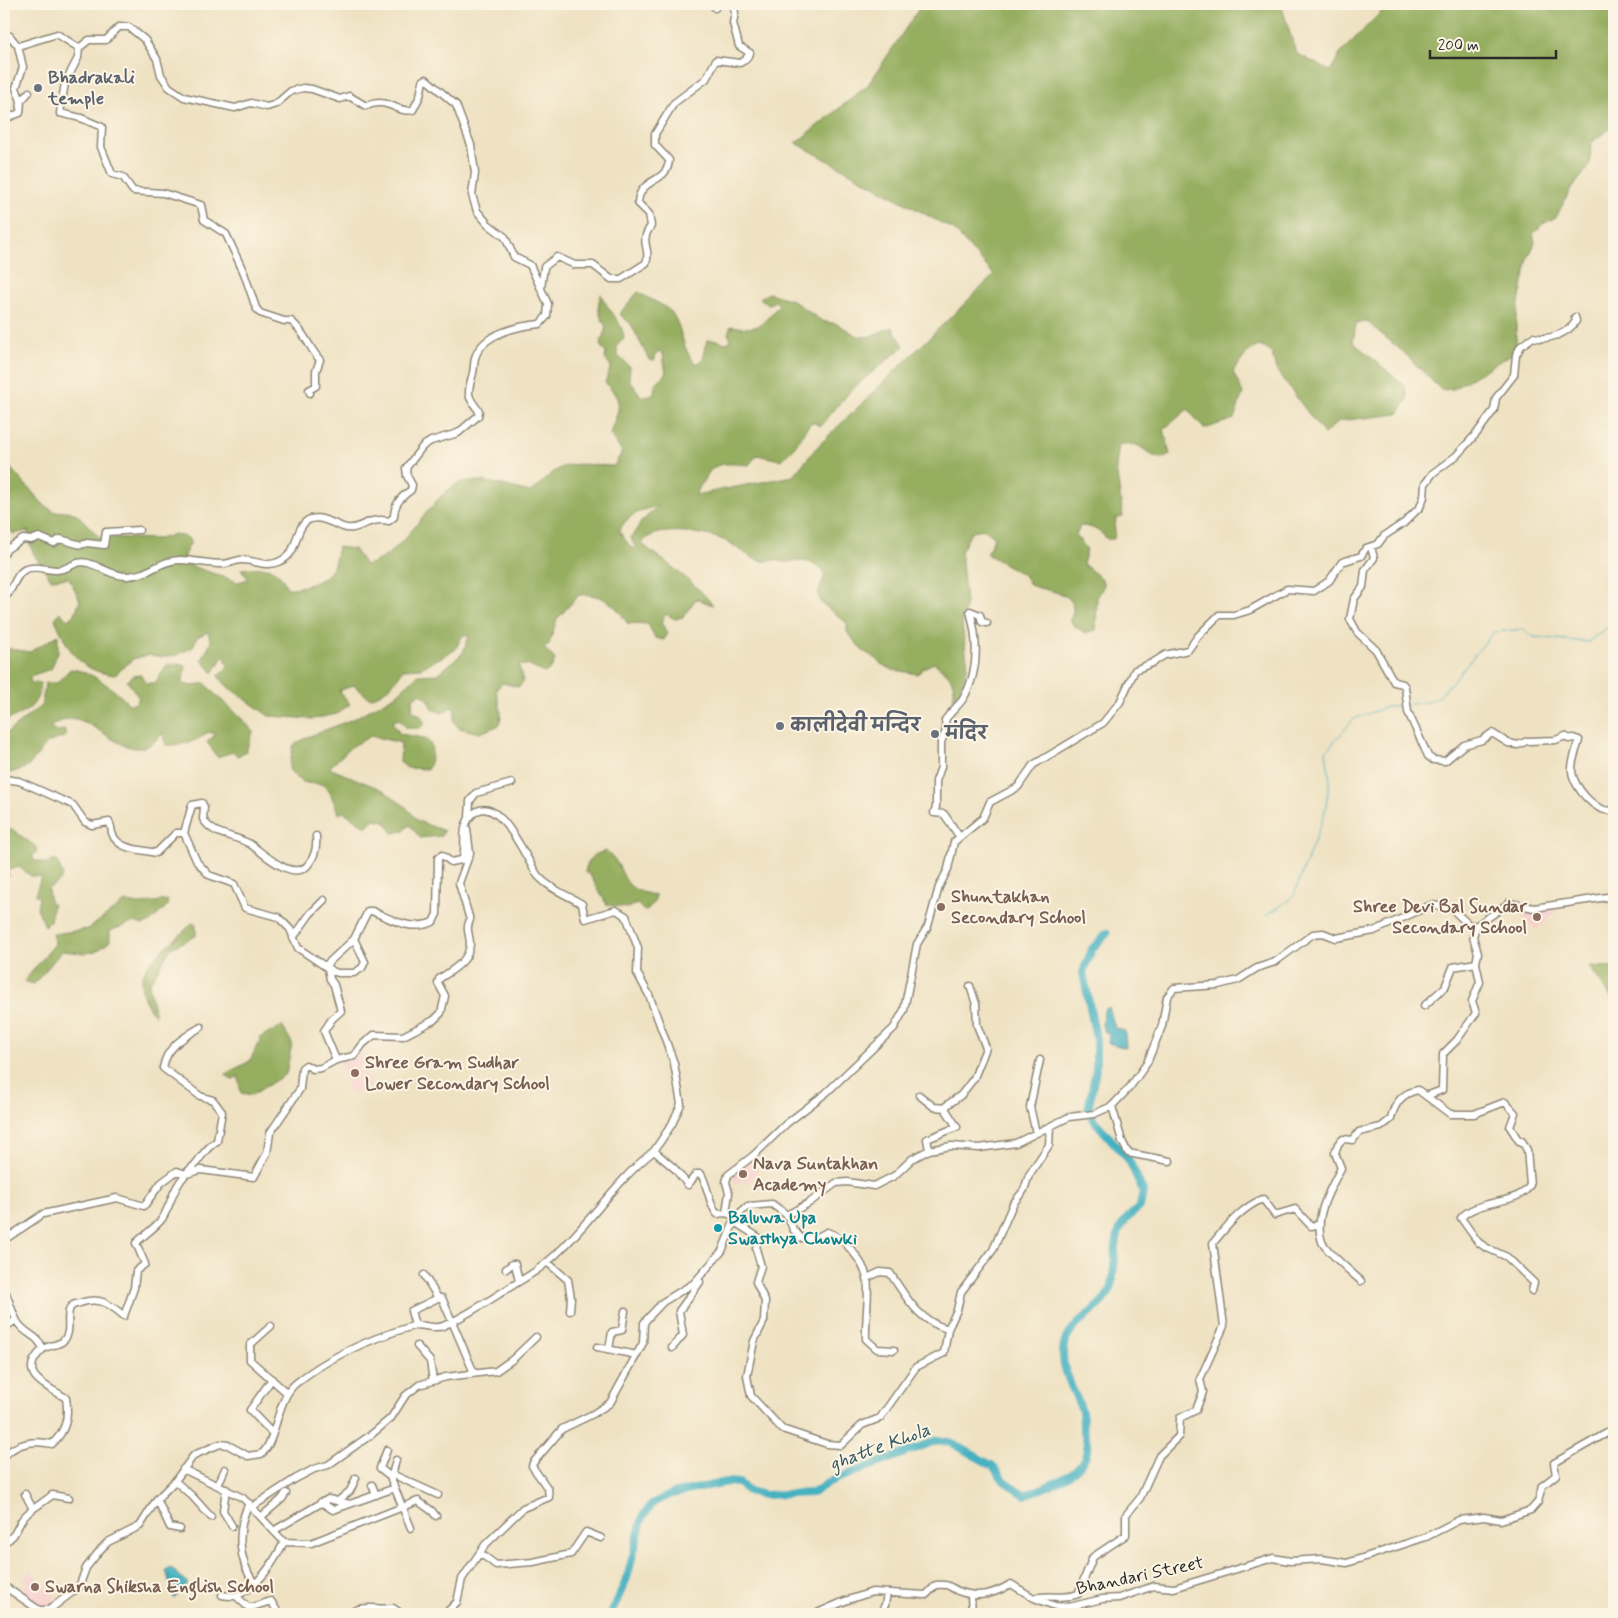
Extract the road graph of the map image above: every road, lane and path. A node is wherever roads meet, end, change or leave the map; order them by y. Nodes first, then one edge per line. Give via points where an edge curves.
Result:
1 (733, 4) edge
2 (4, 33) edge
3 (18, 46) junction
4 (80, 48) junction
5 (29, 92) dead end
6 (21, 101) junction
7 (4, 119) edge
8 (542, 292) junction
9 (1575, 317) dead end
10 (310, 393) dead end
11 (139, 530) dead end
12 (1371, 547) junction
13 (4, 554) edge
14 (4, 598) edge
15 (987, 623) dead end
16 (4, 779) edge
17 (512, 783) dead end
18 (1614, 810) edge
19 (468, 820) junction
20 (184, 833) junction
21 (316, 836) dead end
22 (959, 836) junction
23 (1614, 896) edge
24 (324, 900) dead end
25 (1476, 926) junction
26 (293, 938) junction
27 (354, 939) junction
28 (1476, 962) junction
29 (328, 968) junction
30 (970, 986) dead end
31 (1424, 1006) dead end
32 (201, 1027) dead end
33 (336, 1060) junction
34 (1040, 1060) dead end
35 (919, 1095) dead end
36 (1426, 1096) junction
37 (1112, 1106) junction
38 (946, 1108) junction
39 (1050, 1127) junction
40 (1036, 1133) junction
41 (929, 1150) junction
42 (654, 1151) junction
43 (1170, 1161) dead end
44 (186, 1174) junction
45 (726, 1213) junction
46 (787, 1214) junction
47 (736, 1217) junction
48 (1320, 1224) junction
49 (4, 1240) edge
50 (546, 1262) junction
51 (709, 1266) junction
52 (506, 1269) dead end
53 (424, 1275) dead end
54 (867, 1278) junction
55 (519, 1281) junction
56 (1361, 1281) dead end
57 (4, 1289) edge
58 (1532, 1291) dead end
59 (438, 1298) junction
60 (570, 1311) dead end
61 (625, 1311) dead end
62 (16, 1320) junction
63 (452, 1321) junction
64 (415, 1325) junction
65 (270, 1326) dead end
66 (4, 1328) edge
67 (948, 1329) junction
68 (536, 1337) dead end
69 (417, 1346) dead end
70 (597, 1347) dead end
71 (672, 1348) dead end
72 (43, 1349) junction
73 (609, 1349) junction
74 (894, 1350) dead end
75 (637, 1355) junction
76 (474, 1373) junction
77 (272, 1378) junction
78 (433, 1380) junction
79 (288, 1393) junction
80 (1614, 1429) edge
81 (272, 1432) junction
82 (388, 1450) dead end
83 (4, 1457) edge
84 (396, 1460) dead end
85 (183, 1469) junction
86 (225, 1469) dead end
87 (393, 1476) junction
88 (356, 1478) dead end
89 (175, 1481) junction
90 (218, 1485) junction
91 (372, 1485) dead end
92 (395, 1488) junction
93 (226, 1489) junction
94 (25, 1494) dead end
95 (286, 1494) dead end
96 (376, 1495) junction
97 (438, 1495) dead end
98 (69, 1498) dead end
99 (157, 1499) junction
100 (338, 1501) junction
101 (321, 1502) junction
102 (350, 1504) junction
103 (250, 1505) junction
104 (403, 1507) junction
105 (33, 1509) junction
106 (262, 1516) junction
107 (436, 1516) dead end
108 (211, 1517) dead end
109 (232, 1526) dead end
110 (411, 1528) dead end
111 (180, 1529) dead end
112 (274, 1530) junction
113 (601, 1538) dead end
114 (4, 1542) edge
115 (284, 1542) junction
116 (480, 1553) junction
117 (254, 1583) junction
118 (4, 1586) edge
119 (887, 1593) junction
120 (222, 1595) dead end
121 (971, 1595) junction
122 (236, 1596) junction
123 (1034, 1598) junction
124 (279, 1614) edge
125 (350, 1614) edge
126 (402, 1614) edge
127 (445, 1614) edge
128 (816, 1614) edge
129 (880, 1614) edge
130 (972, 1614) edge

1 - 8 street via 736,37 739,46 750,53 749,56 740,63 716,60 706,79 674,103 656,134 656,145 668,160 668,168 663,175 648,182 638,195 638,204 649,214 652,226 645,234 646,263 621,279 611,278 593,265 575,265 557,257 544,266 540,283
2 - 3 street
3 - 4 street via 57,34
3 - 6 street via 23,67 16,88
4 - 8 street via 89,40 106,40 119,27 129,27 153,51 161,75 174,92 235,108 251,103 267,107 291,91 312,88 340,99 349,96 366,106 382,102 408,111 413,110 426,79 456,106 466,126 475,173 472,196 477,211 506,237 514,257 530,265
4 - 10 street via 65,83 60,113 102,127 101,148 112,174 123,177 133,191 163,193 201,205 204,220 226,234 256,308 260,313 291,321 305,336 309,346 314,348 320,360 316,386 309,390
5 - 6 street
6 - 7 street via 20,113
8 - 14 street via 548,304 546,316 540,324 505,331 479,349 468,390 468,398 479,411 478,416 458,433 423,446 406,468 411,490 398,501 394,517 389,521 367,521 358,528 343,527 321,518 310,519 301,526 294,548 278,562 268,564 241,560 223,564 164,561 141,575 126,576 110,574 89,563 78,562 62,570 36,566 18,575 9,595
9 - 12 street via 1572,327 1548,338 1533,337 1521,346 1516,355 1514,374 1496,398 1492,413 1477,433 1425,484 1420,507
11 - 13 street via 106,532 104,545 100,547 95,543 81,545 60,539 54,543 39,537 23,539
12 - 18 street via 1374,558 1365,570 1363,587 1354,599 1350,619 1357,632 1376,650 1394,682 1405,687 1408,712 1428,756 1432,760 1445,761 1464,745 1492,733 1518,745 1565,736 1579,740 1572,770 1577,785 1598,807
12 - 22 street via 1366,548 1361,556 1342,562 1329,581 1314,591 1287,589 1250,610 1219,615 1188,650 1165,654 1138,667 1132,672 1120,702 1103,723 1033,766 1018,787 990,802 983,818
15 - 22 street via 970,610 976,661 962,700 945,720 946,731 941,742 934,813 944,814
16 - 20 street via 73,805 85,822 92,825 109,822 115,838 129,848 156,853 176,833
17 - 19 street via 476,793 470,801
19 - 27 street via 462,860 451,862 442,855 438,858 437,914 433,922 395,923 368,911
19 - 33 street via 470,853 459,883 470,920 466,927 470,944 464,962 439,979 445,996 441,1014 403,1036 374,1035 354,1056
19 - 42 street via 482,810 501,817 539,877 582,904 585,919 616,910 626,916 638,948 637,973 649,995 674,1063 681,1104
20 - 21 street via 192,805 202,803 202,819 213,831 248,843 270,861 295,869 309,864 316,850
20 - 26 street via 197,862 209,875 234,884 245,908 278,917 290,929
22 - 45 street via 954,842 928,926 917,944 904,1010 894,1028 826,1093 728,1176
23 - 25 street via 1534,908 1509,903
24 - 26 street
25 - 28 street
25 - 37 street via 1468,924 1451,908 1432,905 1374,931 1336,938 1323,933 1313,934 1275,962 1238,980 1174,988 1167,998 1162,1026 1147,1063
26 - 29 street via 298,948
27 - 29 street via 327,964
27 - 29 street via 365,959 362,968 354,973 338,973
28 - 31 street via 1453,967 1445,987
28 - 36 street via 1480,982 1472,1001 1476,1013 1443,1054 1442,1090
29 - 33 street via 341,1012 324,1031
30 - 38 street via 976,1004 977,1025 986,1048 974,1078 964,1093
32 - 44 street via 173,1046 163,1068 200,1096 213,1100 222,1112 217,1140
33 - 44 street via 321,1068 313,1069 306,1065 302,1068 300,1089 270,1133 267,1153 254,1177 201,1170
34 - 40 street via 1030,1107
35 - 38 street via 932,1106
36 - 48 street via 1418,1090 1408,1092 1394,1106 1391,1119 1380,1127 1359,1132 1353,1140 1344,1139 1338,1144 1335,1153 1341,1168 1327,1194
36 - 58 street via 1450,1114 1474,1114 1504,1102 1515,1113 1510,1127 1527,1150 1528,1190 1486,1204 1461,1218 1478,1242 1507,1257 1528,1276 1534,1283
37 - 39 street
37 - 43 street via 1128,1153
38 - 41 street via 957,1127 928,1138
39 - 40 street
39 - 67 street via 1049,1145 1013,1204 993,1250 961,1292
40 - 41 street via 1016,1143
41 - 46 street via 912,1159 894,1176 874,1186 836,1183
42 - 45 street via 674,1168 688,1186 696,1174 701,1174 714,1210 717,1214
42 - 50 street
44 - 49 street via 177,1171 161,1182 144,1206 117,1198 43,1214
44 - 72 street via 172,1194 161,1220 136,1243 145,1264 136,1271 124,1316 102,1300 72,1305 69,1309 69,1330 63,1341
45 - 47 street
46 - 47 street via 772,1204 748,1206
46 - 54 street via 801,1238 816,1238 827,1232 840,1240 854,1255
47 - 51 street via 722,1251
47 - 67 street via 736,1223 758,1236 756,1249 761,1266 756,1282 765,1301 764,1321 754,1341 747,1376 748,1388 751,1396 782,1429 826,1444 841,1445 862,1425 880,1418 916,1367 944,1353
48 - 56 street via 1322,1243
48 - 123 street via 1310,1226 1295,1209 1276,1215 1263,1200 1252,1204 1213,1243 1224,1326 1200,1379 1203,1392 1196,1410 1180,1418 1179,1436 1159,1456 1140,1498 1126,1515 1126,1535 1093,1558 1078,1594
50 - 55 street
50 - 60 street via 568,1280
51 - 71 street via 679,1311 682,1335
51 - 75 street via 694,1283 663,1302 647,1319 643,1343
52 - 55 street via 515,1264
53 - 59 street
54 - 67 street via 880,1272 890,1273 912,1305 930,1323
54 - 74 street via 866,1340 877,1349
55 - 63 street
57 - 62 street
59 - 63 street via 442,1298
59 - 64 street via 411,1311
61 - 73 street via 622,1330 612,1332
62 - 66 street
62 - 72 street via 40,1340
63 - 64 street via 440,1327
63 - 76 street
64 - 79 street via 362,1344 329,1361 294,1385
65 - 77 street via 250,1348 250,1360
68 - 76 street via 499,1369
69 - 78 street via 430,1361
70 - 73 street
72 - 83 street via 31,1365 31,1372 66,1398 67,1423 52,1444 34,1440
73 - 75 street
75 - 116 street via 610,1402 562,1429 532,1464 548,1489 549,1497 528,1504
76 - 78 street
77 - 79 street
77 - 81 street via 250,1410
78 - 103 street via 419,1385 401,1401 391,1418 334,1461
79 - 81 street
80 - 123 street, Bhandari Street via 1554,1462 1556,1475 1542,1486 1538,1502 1531,1510 1501,1520 1484,1517 1459,1520 1426,1537 1348,1563 1273,1558 1174,1588 1154,1586 1119,1598 1069,1607 1055,1606
81 - 85 street via 269,1446 261,1454 248,1456 228,1445 215,1445 194,1455
82 - 87 street via 380,1468
84 - 87 street
85 - 89 street
85 - 90 street
86 - 90 street
87 - 92 street
87 - 97 street
88 - 100 street via 350,1491
89 - 99 street
89 - 108 street
90 - 93 street
91 - 96 street
92 - 96 street
92 - 104 street
93 - 103 street
93 - 109 street via 223,1511
94 - 105 street
95 - 106 street
96 - 102 street
98 - 105 street via 52,1495
99 - 111 street via 170,1527
99 - 118 street via 140,1526 101,1549 86,1568 79,1587 49,1610 39,1610
100 - 101 street via 328,1499
100 - 102 street
101 - 102 street via 333,1510
101 - 112 street
103 - 106 street
103 - 117 street via 242,1517 240,1552
104 - 107 street via 418,1501
104 - 110 street
104 - 115 street via 311,1543
105 - 114 street via 12,1538
106 - 112 street
112 - 115 street
113 - 116 street via 586,1532 571,1554 533,1562 496,1564
115 - 117 street via 274,1562
116 - 127 street via 462,1578 457,1602
117 - 122 street
119 - 121 street, Bhandari Street via 926,1595 936,1585 948,1584
119 - 128 street, Bhandari Street via 872,1592
119 - 129 street
120 - 122 street
121 - 123 street, Bhandari Street via 994,1594 1011,1584
121 - 130 street
122 - 124 street via 249,1608 271,1601
125 - 126 street via 357,1608 392,1608

